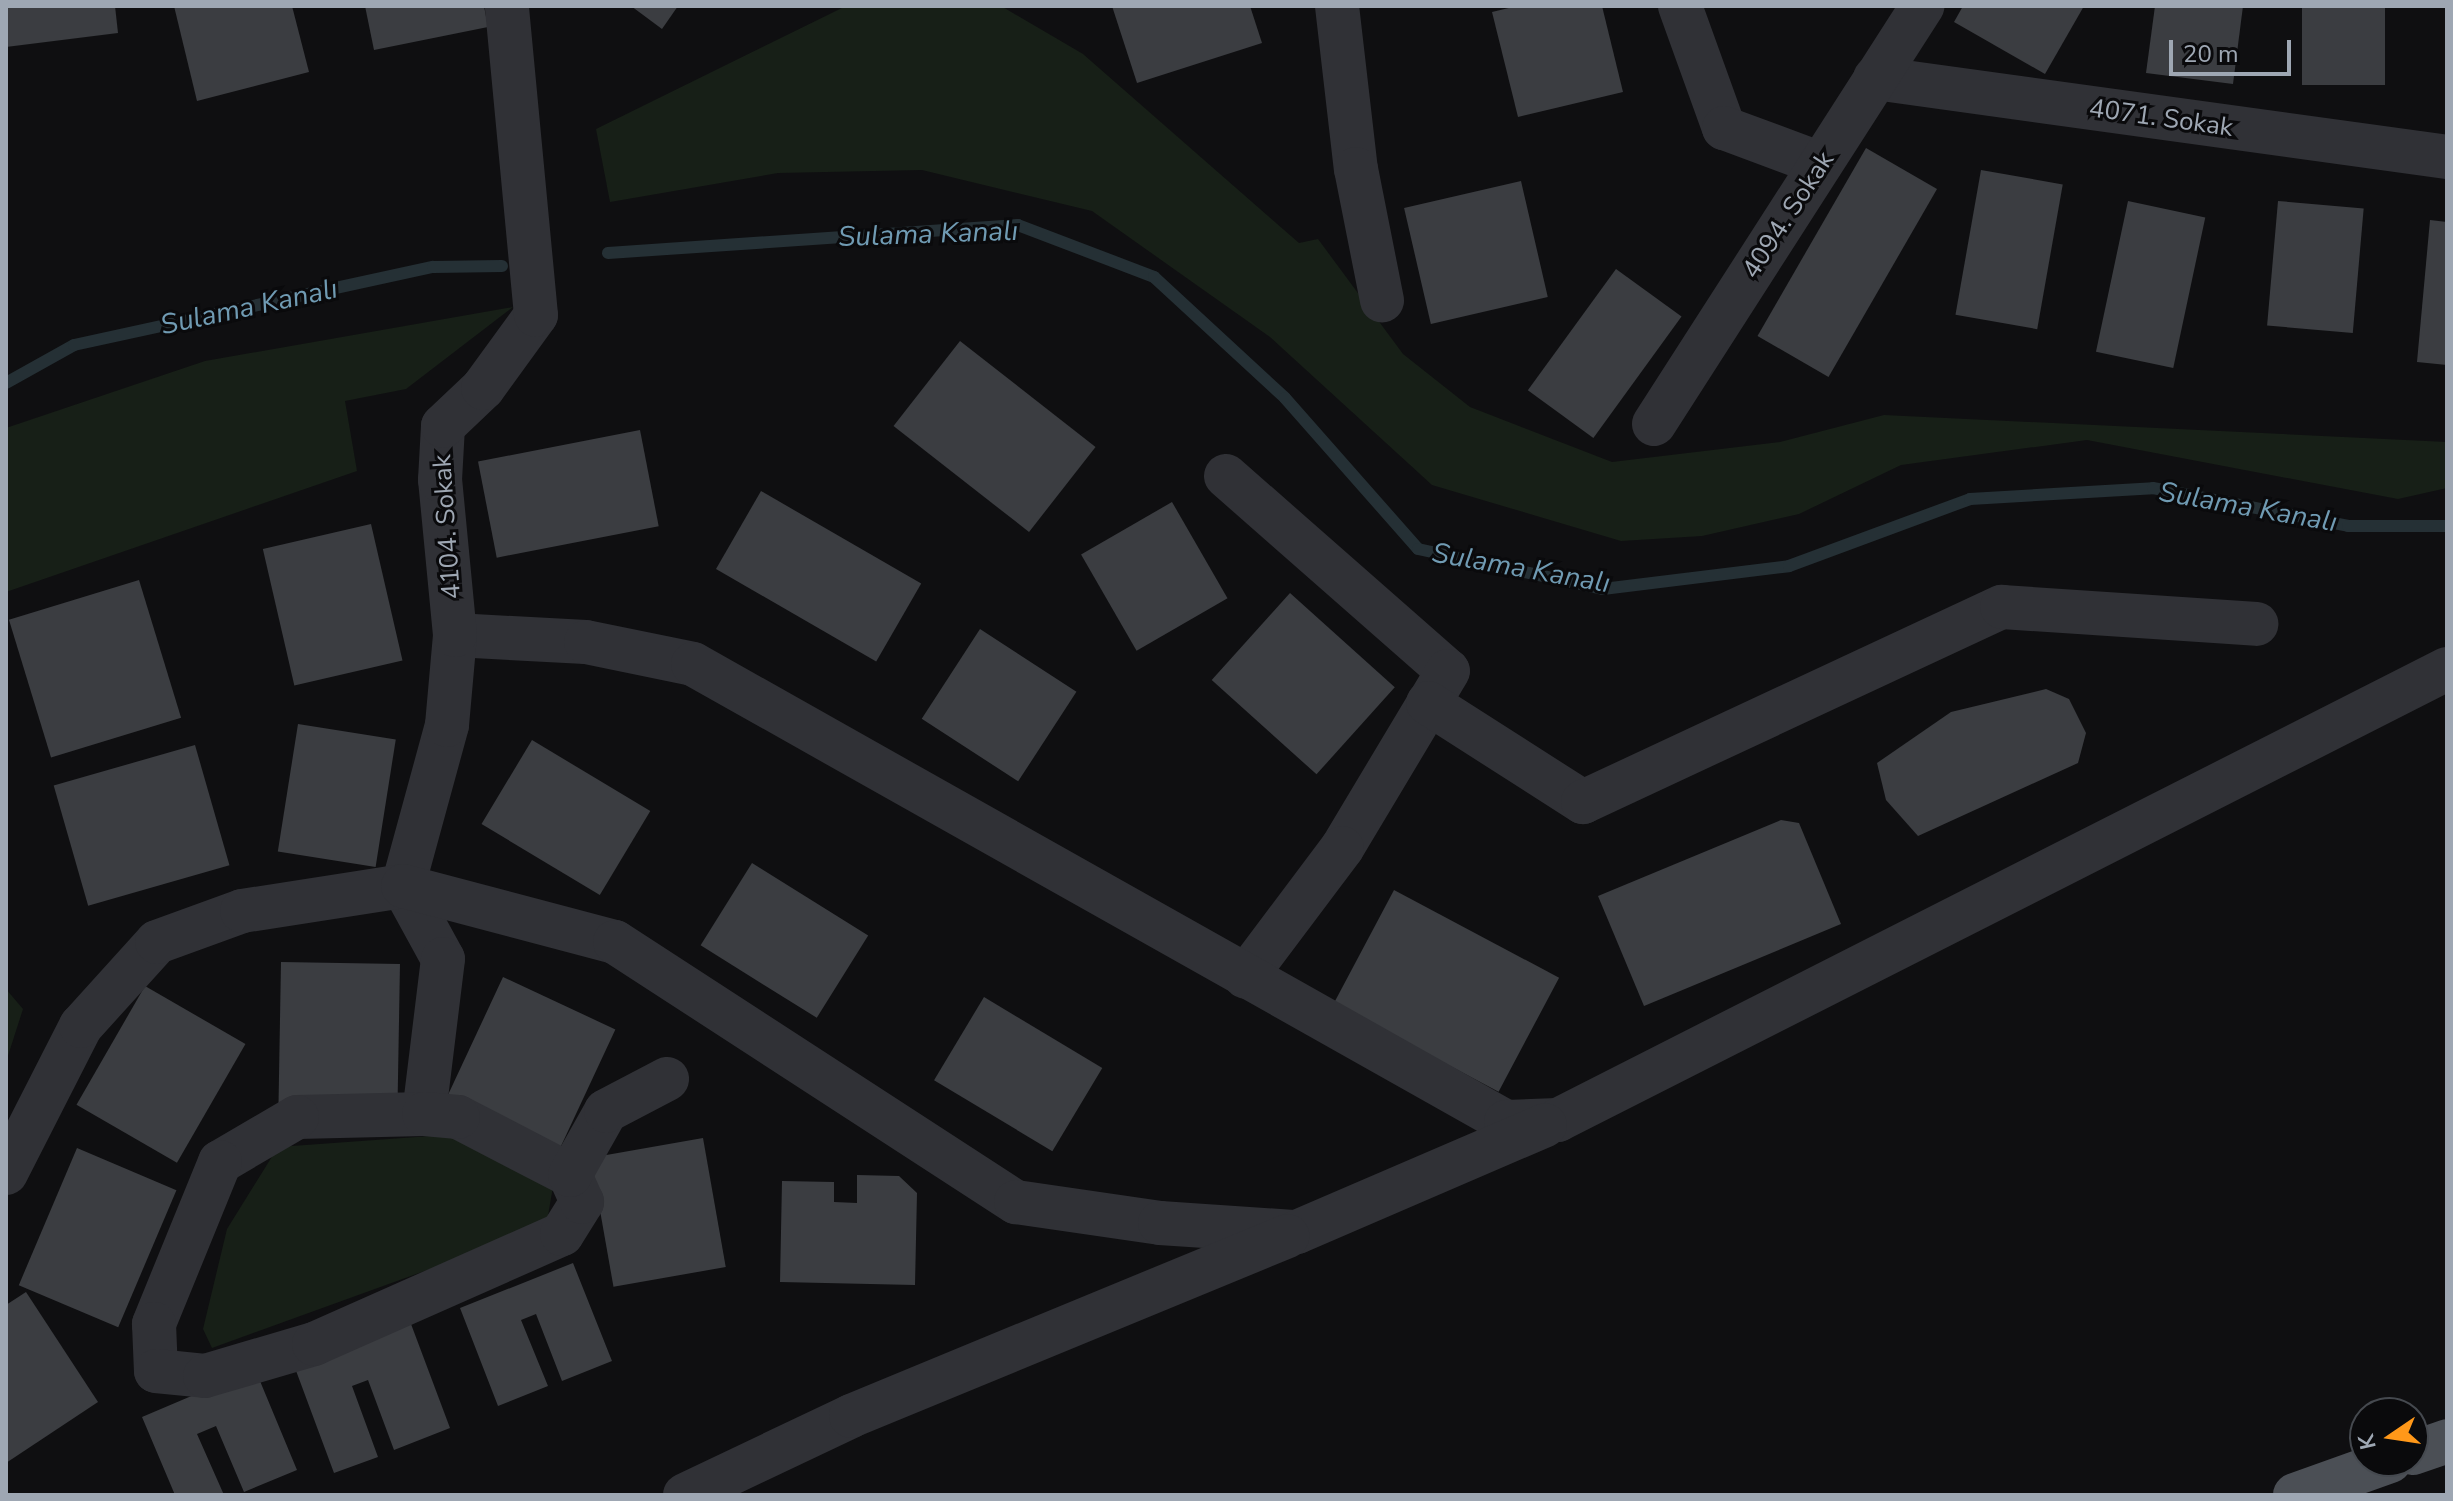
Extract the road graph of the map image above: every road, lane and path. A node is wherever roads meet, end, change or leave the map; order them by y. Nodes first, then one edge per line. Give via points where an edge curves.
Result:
1 (507, 6) edge
2 (1337, 6) edge
3 (1680, 6) edge
4 (1922, 6) edge
5 (1875, 78) junction
6 (2447, 157) edge
7 (1821, 164) junction
8 (1382, 300) dead end
9 (1654, 424) dead end
10 (1226, 476) dead end
11 (2256, 624) dead end
12 (455, 635) junction
13 (2447, 669) edge
14 (1428, 703) junction
15 (403, 886) junction
16 (1245, 977) junction
17 (667, 1079) dead end
18 (424, 1114) junction
19 (1558, 1120) junction
20 (6, 1173) edge
21 (570, 1175) junction
22 (1297, 1232) junction
23 (2349, 1476) edge
24 (685, 1495) edge
25 (2295, 1495) edge

1 - 12 street, 4104. Sokak via 536,315 483,388 443,426 440,480
2 - 8 street via 1356,169
3 - 7 street via 1724,128
4 - 5 street, 4094. Sokak
5 - 6 street, 4071. Sokak
5 - 7 street, 4094. Sokak
7 - 9 street, 4094. Sokak
10 - 14 street via 1448,671
11 - 14 street via 2002,607 1583,802
12 - 15 street, 4104. Sokak via 447,725
12 - 16 street via 586,642 693,664
13 - 19 street
14 - 16 street via 1342,848
15 - 18 street via 443,959
15 - 20 street via 242,911 157,942 81,1026
15 - 22 street via 615,942 1016,1202
16 - 19 street via 1506,1122
17 - 21 street via 606,1111
18 - 21 street via 458,1117
18 - 21 street via 297,1117 220,1162 154,1324 156,1371 205,1376 314,1344 562,1234 582,1202
19 - 22 street
22 - 24 street via 851,1416
23 - 25 main road

